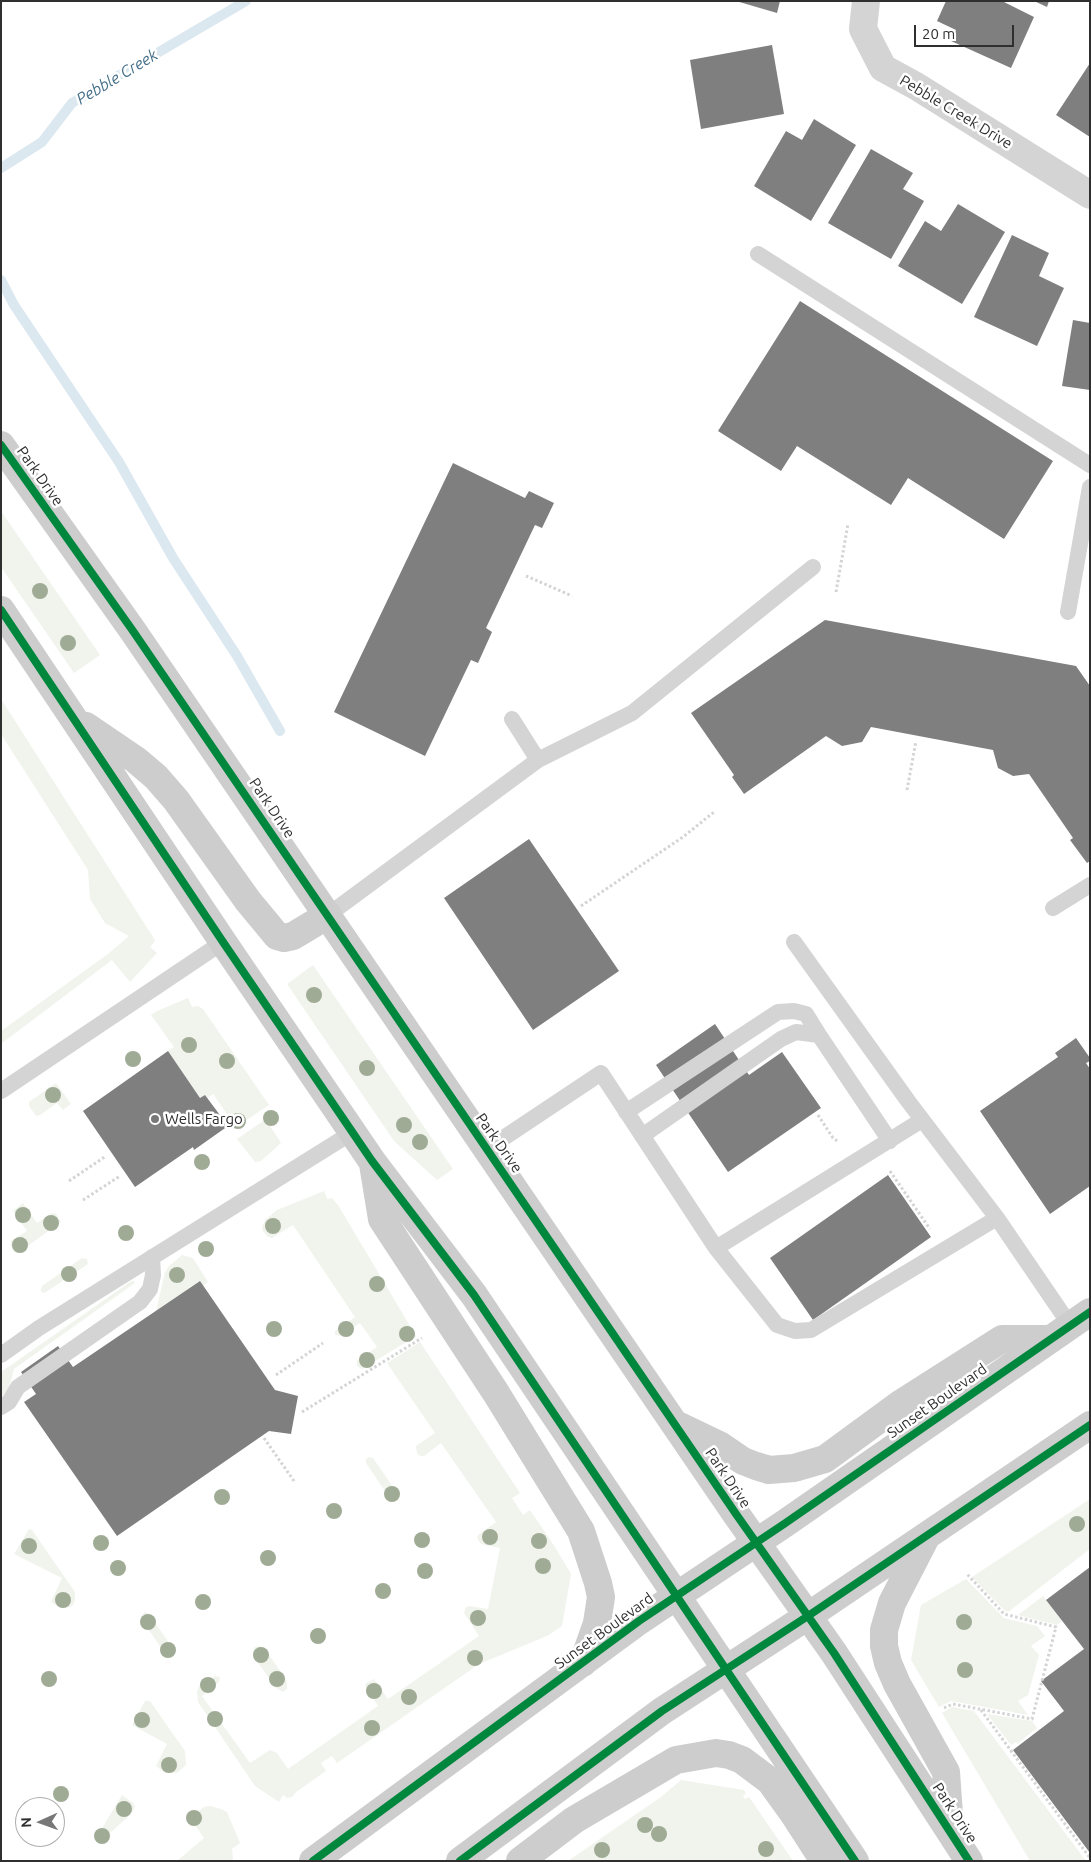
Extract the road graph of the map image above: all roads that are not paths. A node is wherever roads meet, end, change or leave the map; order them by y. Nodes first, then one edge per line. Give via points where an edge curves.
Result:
1 (866, 1) edge
2 (1090, 195) edge
3 (758, 254) dead end
4 (1, 445) edge
5 (1090, 465) edge
6 (1090, 487) edge
7 (813, 567) dead end
8 (1, 610) edge
9 (1068, 612) dead end
10 (71, 715) junction
11 (512, 720) dead end
12 (538, 760) junction
13 (1090, 885) edge
14 (1053, 908) dead end
15 (328, 915) junction
16 (223, 942) junction
17 (794, 942) dead end
18 (819, 1035) junction
19 (1, 1091) edge
20 (626, 1112) junction
21 (922, 1120) junction
22 (353, 1132) junction
23 (642, 1136) junction
24 (890, 1141) junction
25 (487, 1149) junction
26 (372, 1160) junction
27 (997, 1218) junction
28 (716, 1248) junction
29 (152, 1257) junction
30 (1070, 1325) edge
31 (1, 1355) edge
32 (1, 1407) edge
33 (674, 1424) junction
34 (1090, 1425) edge
35 (927, 1536) junction
36 (756, 1542) junction
37 (676, 1596) junction
38 (808, 1616) junction
39 (583, 1663) junction
40 (726, 1669) junction
41 (950, 1831) junction
42 (313, 1861) edge
43 (460, 1861) edge
44 (520, 1861) edge
45 (824, 1861) edge
46 (855, 1861) edge
47 (970, 1861) edge

1 - 2 street, Pebble Creek Drive via 862,30 883,68
3 - 5 lane
4 - 15 main road, Park Drive
6 - 9 lane
7 - 12 lane via 632,713
8 - 10 main road
10 - 15 main road via 156,777 277,936 293,936
10 - 16 main road
11 - 12 lane
12 - 15 lane
13 - 14 lane
15 - 25 main road, Park Drive
16 - 19 lane
16 - 22 main road
17 - 21 lane
18 - 20 lane via 806,1014 778,1012
18 - 23 lane via 796,1032 781,1039
18 - 24 lane
20 - 23 lane
20 - 25 lane via 601,1074
21 - 24 lane
21 - 27 lane
22 - 26 main road
22 - 29 lane
23 - 28 lane
24 - 28 lane
25 - 33 main road, Park Drive
26 - 37 main road via 474,1295
26 - 39 main road via 382,1218 581,1531 601,1597 597,1623
27 - 28 lane via 811,1330 795,1331 777,1325
27 - 30 lane
29 - 31 lane
29 - 32 lane via 150,1289 140,1302 18,1387 9,1402
30 - 33 main road via 1002,1339 900,1404 825,1459 794,1468 769,1470 756,1466
30 - 36 main road, Sunset Boulevard
33 - 36 main road, Park Drive
34 - 35 main road
35 - 38 main road
35 - 41 main road via 892,1603 884,1630 884,1646 897,1684 946,1772
36 - 37 main road, Sunset Boulevard
36 - 38 main road, Park Drive
37 - 39 main road, Sunset Boulevard
37 - 40 main road
38 - 40 main road
38 - 41 main road, Park Drive
39 - 42 main road, Sunset Boulevard
40 - 43 main road via 662,1711
40 - 46 main road
41 - 47 main road, Park Drive
44 - 45 main road via 574,1820 676,1760 716,1753 742,1760 770,1781

